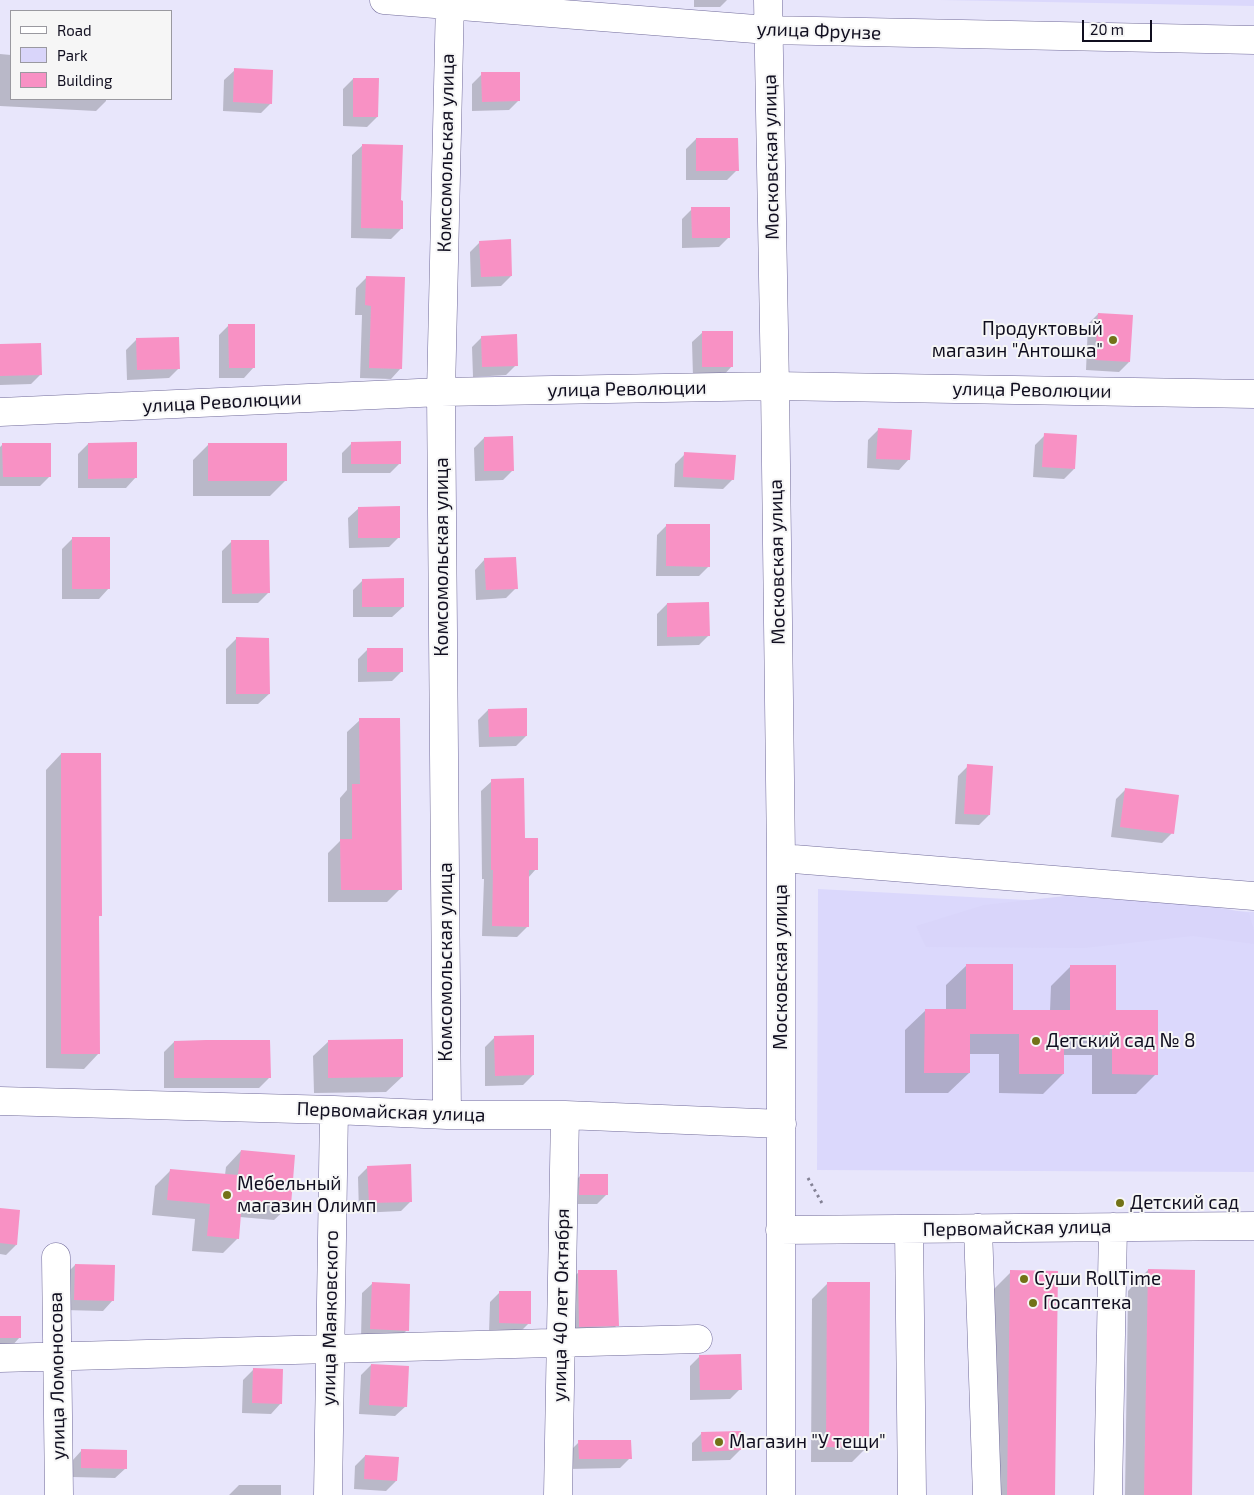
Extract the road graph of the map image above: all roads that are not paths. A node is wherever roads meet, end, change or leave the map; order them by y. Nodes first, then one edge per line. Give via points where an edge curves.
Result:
1 (384, 0) edge
2 (768, 0) edge
3 (450, 3) edge
4 (768, 30) junction
5 (1254, 40) edge
6 (776, 386) junction
7 (441, 392) junction
8 (1254, 394) edge
9 (0, 412) edge
10 (781, 858) junction
11 (1254, 896) edge
12 (0, 1101) edge
13 (334, 1110) junction
14 (447, 1115) junction
15 (565, 1115) junction
16 (782, 1124) junction
17 (1254, 1226) edge
18 (1113, 1227) junction
19 (978, 1228) junction
20 (909, 1229) junction
21 (780, 1230) junction
22 (56, 1257) dead end
23 (698, 1339) dead end
24 (561, 1343) junction
25 (330, 1349) junction
26 (57, 1357) junction
27 (0, 1358) edge
28 (59, 1495) edge
29 (328, 1495) edge
30 (558, 1495) edge
31 (781, 1495) edge
32 (912, 1495) edge
33 (987, 1495) edge
34 (1108, 1495) edge

1 - 3 street, улица Фрунзе
2 - 4 street, Московская улица
3 - 4 street, улица Фрунзе
3 - 7 street, Комсомольская улица
4 - 5 street, улица Фрунзе
4 - 6 street, Московская улица
6 - 7 street, улица Революции
6 - 8 street, улица Революции
6 - 10 street, Московская улица
7 - 9 street, улица Революции
7 - 14 street, Комсомольская улица
10 - 11 street
10 - 16 street, Московская улица
12 - 13 street, Первомайская улица
13 - 14 street, Первомайская улица
13 - 25 street, улица Маяковского
14 - 15 street, Первомайская улица
15 - 16 street, Первомайская улица
15 - 24 street, улица 40 лет Октября
16 - 21 street, Московская улица
17 - 18 street, Первомайская улица
18 - 19 street, Первомайская улица
18 - 34 street
19 - 20 street, Первомайская улица
19 - 33 street
20 - 21 street, Первомайская улица
20 - 32 street
21 - 31 street, Московская улица
22 - 26 street, улица Ломоносова
23 - 24 street
24 - 25 street
24 - 30 street, улица 40 лет Октября
25 - 26 street
25 - 29 street, улица Маяковского
26 - 27 street
26 - 28 street, улица Ломоносова

